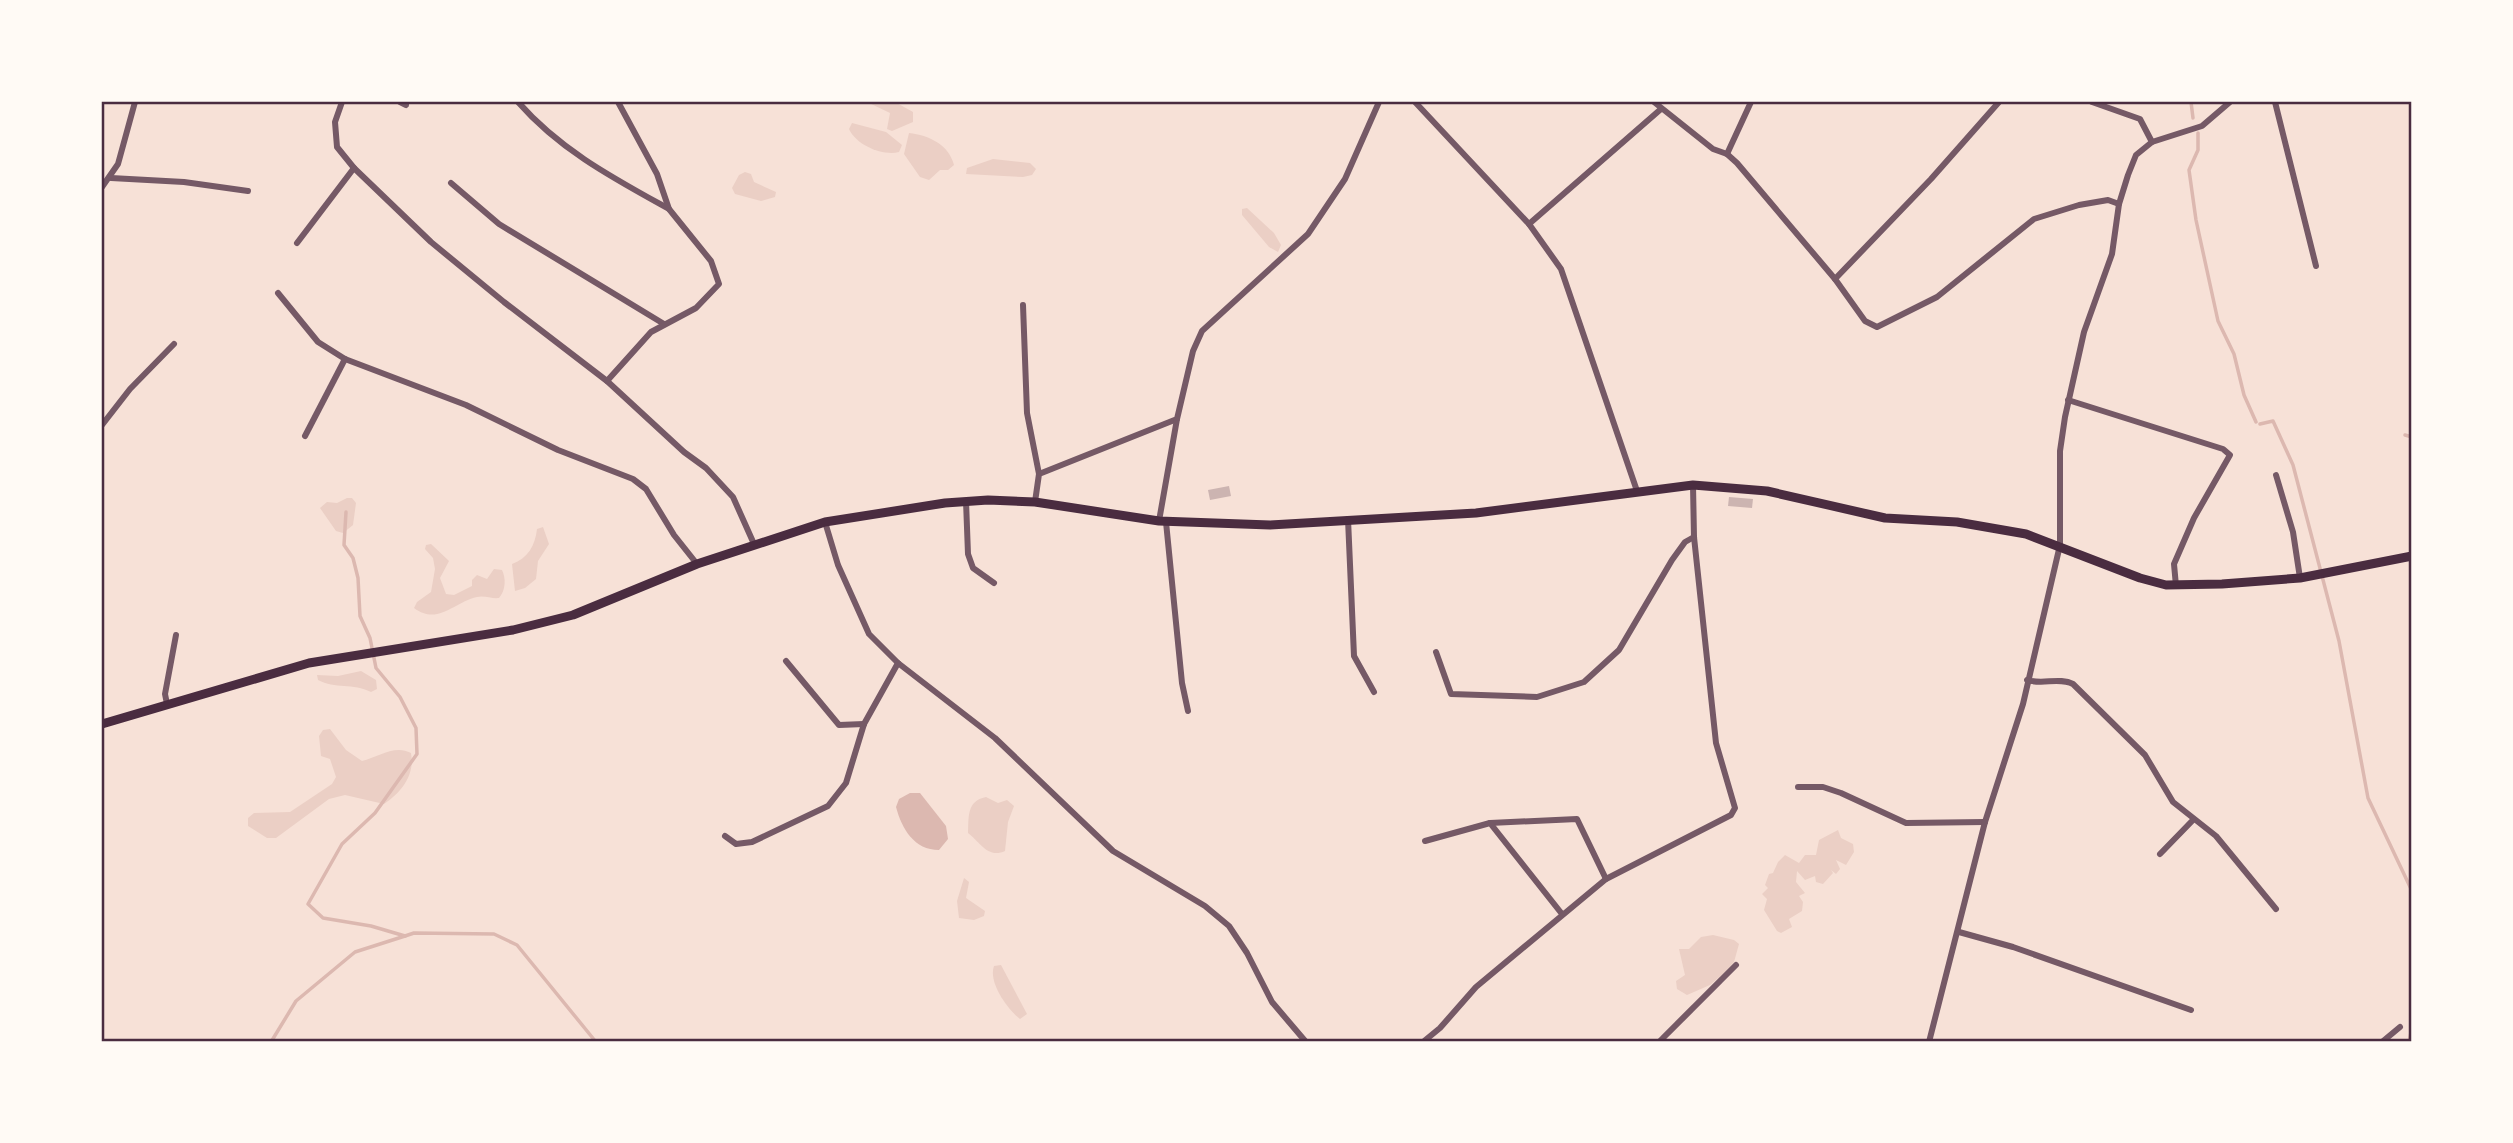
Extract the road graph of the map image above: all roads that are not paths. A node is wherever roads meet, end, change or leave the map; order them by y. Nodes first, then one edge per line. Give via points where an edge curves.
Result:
1 (135, 102) edge
2 (342, 102) edge
3 (518, 102) edge
4 (618, 102) edge
5 (1379, 102) edge
6 (1415, 102) edge
7 (1654, 102) edge
8 (1751, 102) edge
9 (1999, 102) edge
10 (2092, 102) edge
11 (2230, 102) edge
12 (2275, 102) edge
13 (1661, 110) junction
14 (2152, 142) junction
15 (1727, 154) junction
16 (354, 168) junction
17 (111, 178) junction
18 (451, 183) dead end
19 (102, 187) edge
20 (248, 191) dead end
21 (2119, 204) junction
22 (669, 209) junction
23 (1529, 224) junction
24 (297, 243) dead end
25 (2316, 266) dead end
26 (1835, 279) junction
27 (278, 293) dead end
28 (1023, 306) dead end
29 (664, 324) junction
30 (174, 344) dead end
31 (345, 359) junction
32 (607, 381) junction
33 (2068, 400) junction
34 (1177, 419) junction
35 (102, 425) edge
36 (305, 436) dead end
37 (1039, 474) junction
38 (2276, 475) dead end
39 (1693, 485) junction
40 (1637, 491) junction
41 (967, 501) junction
42 (1035, 502) junction
43 (1348, 519) junction
44 (1162, 521) junction
45 (825, 522) junction
46 (1694, 537) junction
47 (754, 544) junction
48 (2060, 545) junction
49 (2412, 556) edge
50 (698, 564) junction
51 (2305, 577) junction
52 (994, 583) dead end
53 (2176, 586) junction
54 (176, 635) dead end
55 (1436, 652) dead end
56 (786, 661) dead end
57 (898, 663) junction
58 (2027, 680) junction
59 (1374, 692) dead end
60 (167, 704) junction
61 (1188, 711) dead end
62 (102, 724) edge
63 (864, 724) junction
64 (1798, 788) dead end
65 (2193, 820) junction
66 (1985, 822) junction
67 (1490, 823) junction
68 (725, 836) dead end
69 (1425, 841) dead end
70 (2160, 854) dead end
71 (1606, 879) junction
72 (2276, 909) dead end
73 (1562, 914) junction
74 (1959, 932) junction
75 (1735, 965) dead end
76 (2191, 1010) dead end
77 (2400, 1027) dead end
78 (1306, 1041) edge
79 (1423, 1041) edge
80 (1659, 1041) edge
81 (1929, 1041) edge
82 (2382, 1041) edge

1 - 17 street
2 - 16 street via 335,122 337,147
3 - 22 street via 580,159
4 - 22 street via 657,174
5 - 34 street via 1346,178 1308,234 1202,331
6 - 23 street
7 - 13 street
8 - 15 street
9 - 26 street
10 - 14 street via 2140,119
11 - 14 street via 2202,126
12 - 25 street
13 - 15 street via 1713,149
13 - 23 street
14 - 21 street via 2136,155
15 - 26 street
16 - 24 street
16 - 32 street via 473,276
17 - 19 street
17 - 20 street
18 - 29 street via 499,224
21 - 26 street via 2108,200 2079,205 2034,219 1937,297 1877,327 1865,321
21 - 33 street via 2112,254 2084,332
22 - 29 street via 711,261 719,284 696,308
23 - 40 street via 1561,269
27 - 31 street via 318,342
28 - 37 street via 1027,413
29 - 32 street via 637,346
30 - 35 street
31 - 36 street
31 - 50 street via 466,405 633,480 646,489
32 - 47 street via 724,487
33 - 48 street via 2060,451
33 - 53 street via 2230,455 2174,564
34 - 37 street
34 - 44 street
37 - 42 street
38 - 51 street
39 - 40 main road
39 - 46 street
39 - 48 main road via 1767,491 1885,517 1957,522
40 - 43 main road via 1476,513
41 - 42 main road
41 - 45 main road
41 - 52 street via 968,554 973,568
42 - 44 main road
43 - 44 main road via 1270,524
43 - 59 street via 1354,656
44 - 61 street
45 - 47 main road
45 - 57 street via 838,565 869,634
46 - 55 street via 1672,560 1619,650 1584,682 1537,697 1451,694
46 - 71 street via 1716,743 1735,808 1731,815
47 - 50 main road
48 - 53 main road via 2140,578
48 - 58 street
49 - 51 main road
50 - 60 main road via 573,615 513,630 309,663
51 - 53 main road
54 - 60 street
56 - 63 street via 839,725
57 - 63 street
57 - 78 street via 995,738 1113,851 1205,906 1229,926 1272,1002
58 - 65 street via 2073,684 2145,755 2173,802
58 - 66 street
60 - 62 main road
63 - 68 street via 846,783 828,806 752,842 736,844
64 - 66 street via 1824,787 1906,823
65 - 70 street
65 - 72 street via 2216,836
66 - 74 street
67 - 69 street
67 - 71 street via 1577,819
67 - 73 street
71 - 73 street
73 - 79 street via 1476,987
74 - 76 street
74 - 81 street
75 - 80 street
77 - 82 street

